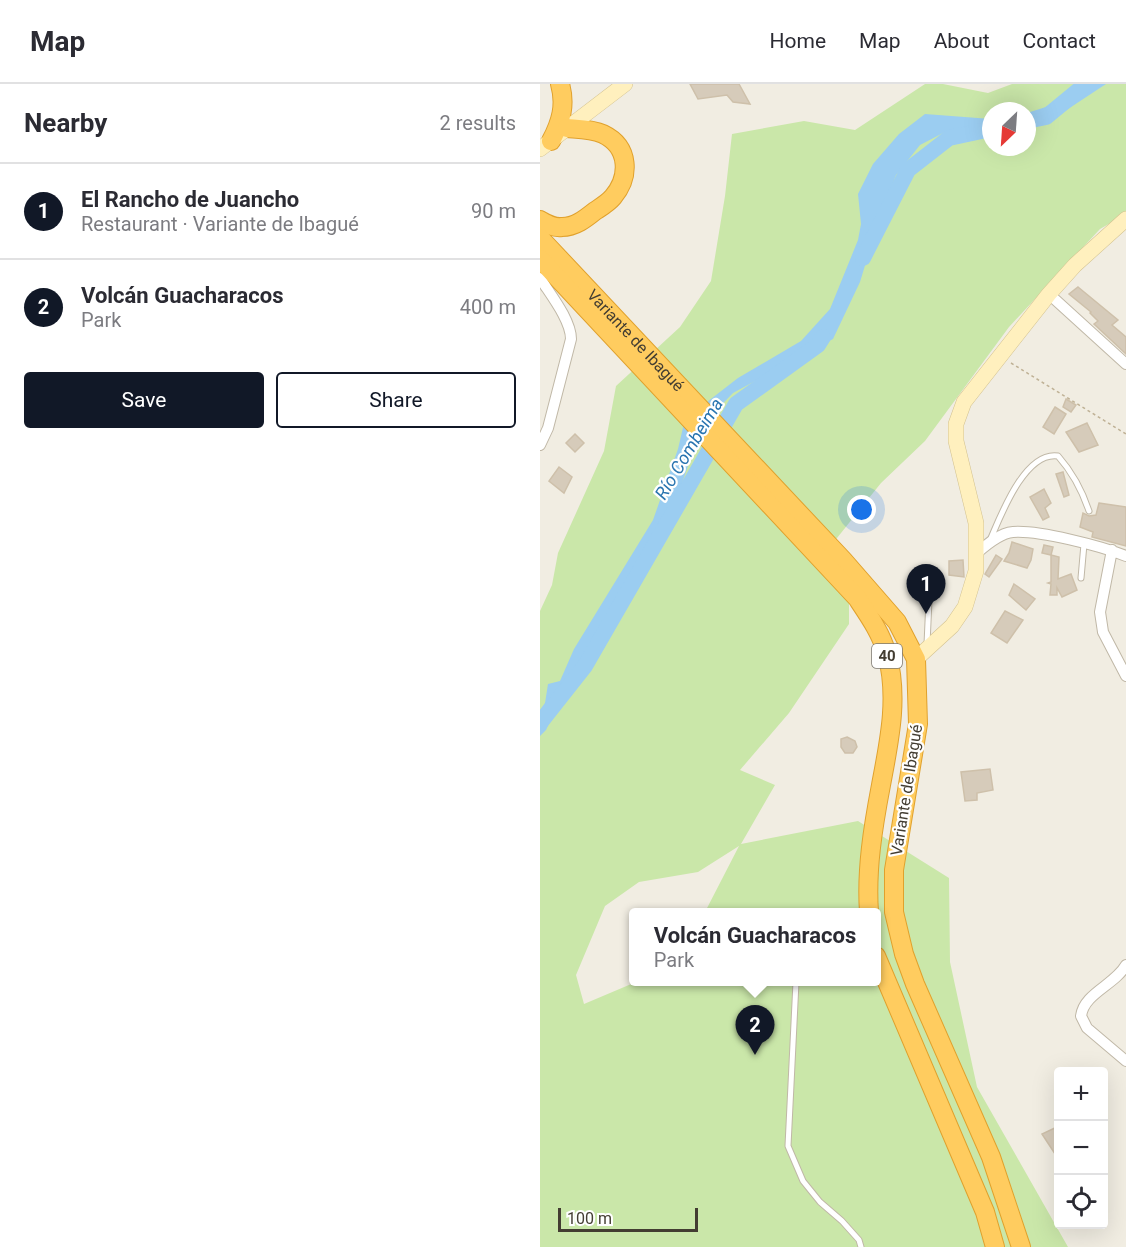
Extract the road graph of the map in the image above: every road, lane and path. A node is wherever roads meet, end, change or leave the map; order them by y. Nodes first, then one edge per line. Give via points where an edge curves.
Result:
1 (560, 84) edge
2 (626, 84) edge
3 (567, 128) junction
4 (545, 145) edge
5 (1126, 219) edge
6 (540, 220) edge
7 (540, 238) edge
8 (540, 259) edge
9 (540, 278) edge
10 (572, 284) junction
11 (1048, 294) junction
12 (1000, 356) junction
13 (1126, 364) edge
14 (1126, 434) edge
15 (540, 445) edge
16 (1089, 511) dead end
17 (1084, 544) junction
18 (983, 548) junction
19 (1112, 550) junction
20 (1126, 556) edge
21 (930, 578) dead end
22 (1081, 578) dead end
23 (921, 654) junction
24 (1126, 676) edge
25 (869, 908) edge
26 (1126, 965) edge
27 (881, 968) edge
28 (796, 986) edge
29 (1126, 1061) edge
30 (861, 1247) edge
31 (995, 1247) edge
32 (1021, 1247) edge

1 - 4 highway via 561,120
2 - 3 street
3 - 4 street
3 - 6 highway via 597,132 610,139 623,154 626,169 612,198 583,220 561,227
5 - 11 street
7 - 10 highway, Variante de Ibagué / 40
8 - 10 highway, Variante de Ibagué / 40
9 - 15 street via 571,331 548,428
10 - 23 highway, Variante de Ibagué / 40 via 843,560
10 - 25 highway, Variante de Ibagué / 40 via 857,598 878,629 887,655 893,718 874,826 867,886
11 - 12 street
11 - 13 street
12 - 14 path
12 - 18 street via 964,402 956,424 956,441
16 - 18 lane via 1070,470 1058,456 1048,456 1014,487
17 - 18 street via 1011,532
17 - 19 street
17 - 22 lane
18 - 23 street via 965,607 952,626
19 - 20 street
19 - 24 street via 1100,612 1103,632
21 - 23 lane
23 - 32 highway, Variante de Ibagué / 40 via 918,724 894,870 894,912 915,984 991,1157
26 - 29 street via 1086,1002 1081,1016 1087,1028
27 - 31 highway via 981,1201
28 - 30 lane via 788,1146 803,1181 859,1240

